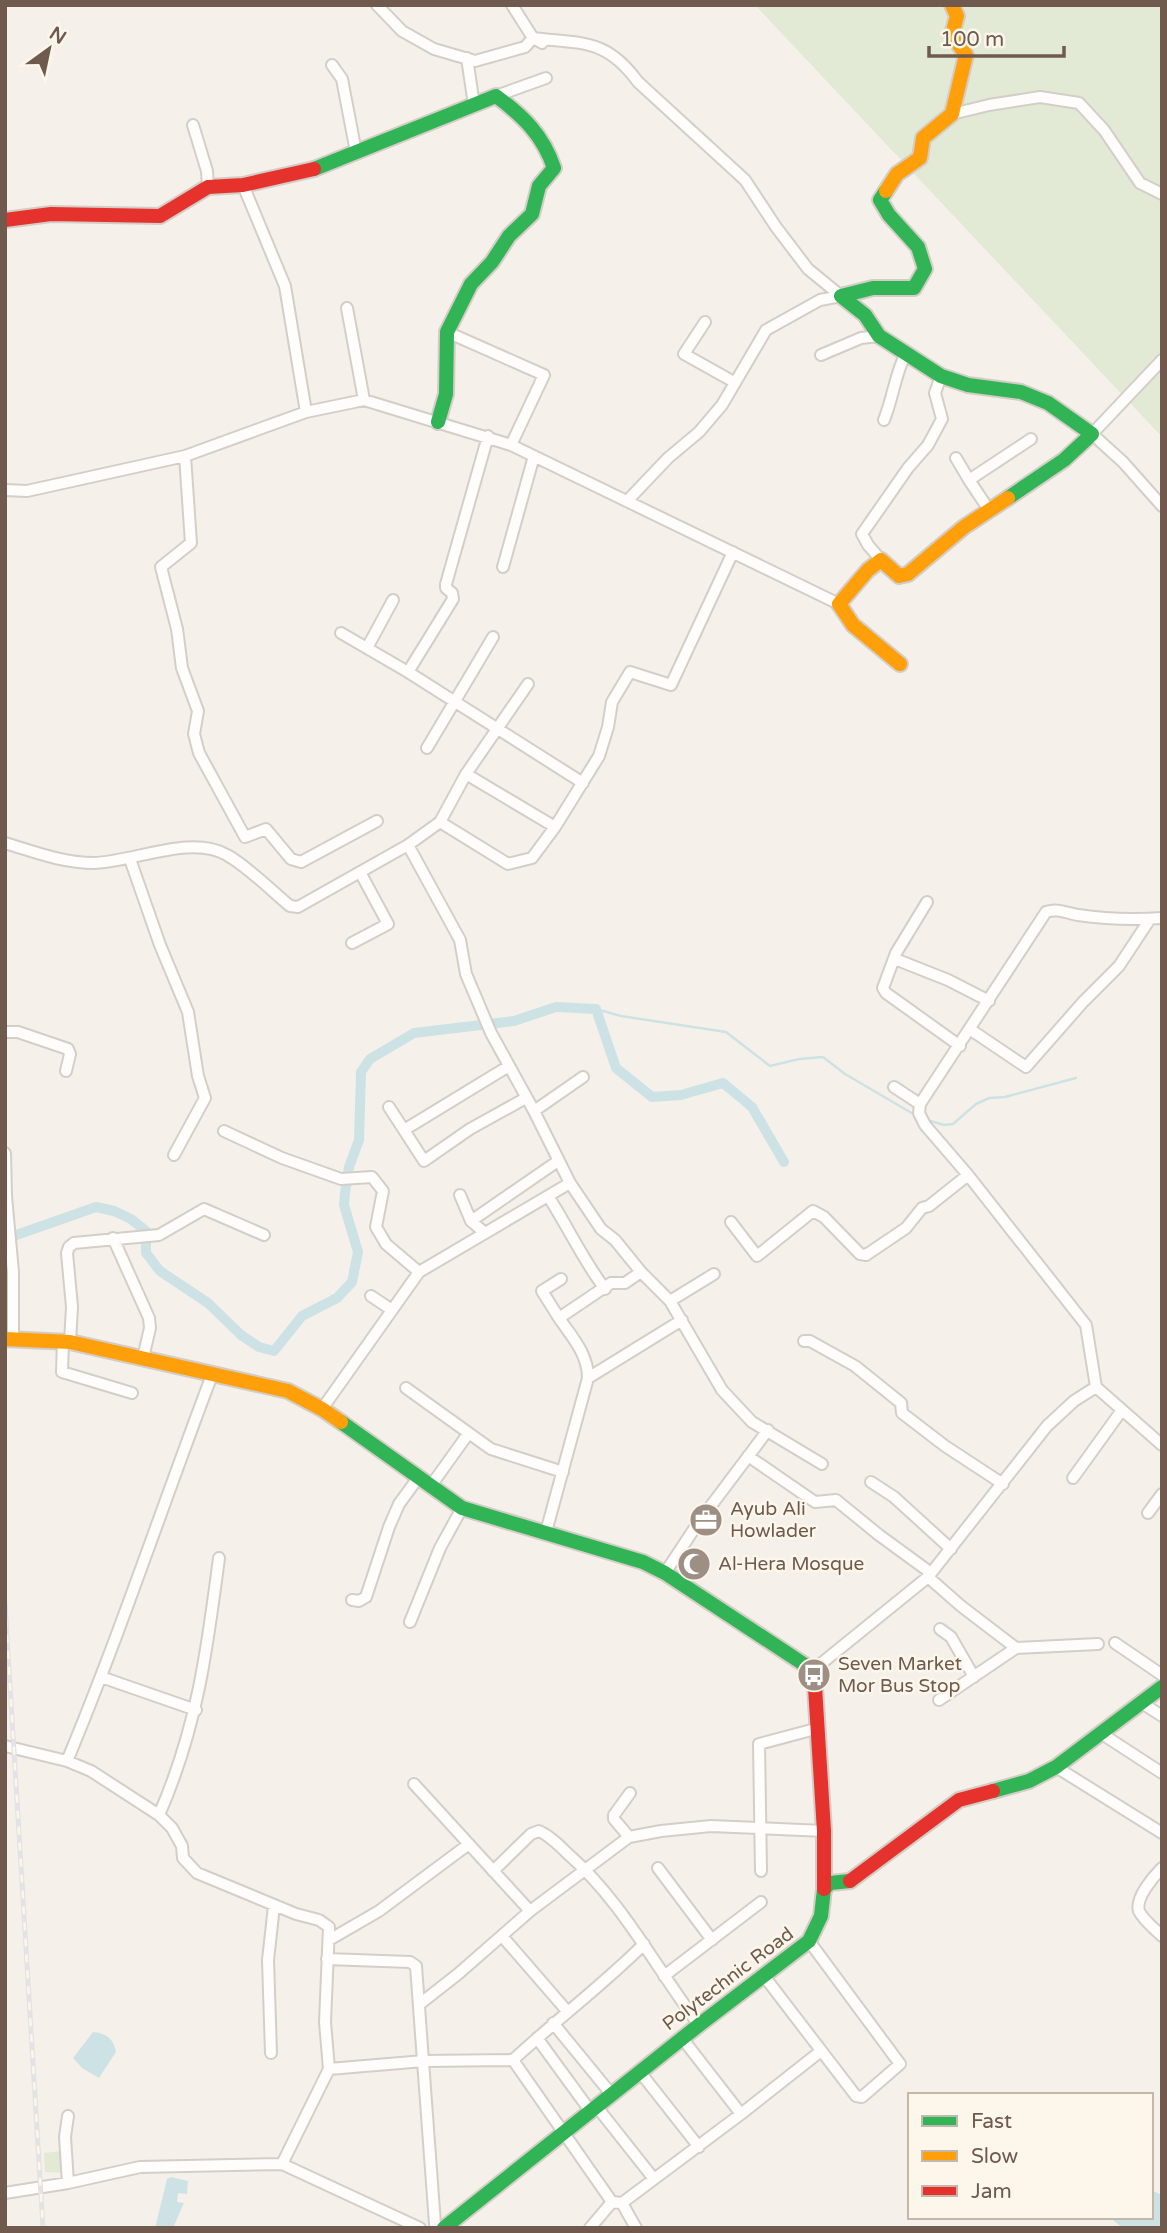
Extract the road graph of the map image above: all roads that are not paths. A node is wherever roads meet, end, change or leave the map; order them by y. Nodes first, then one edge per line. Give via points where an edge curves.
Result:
1 (377, 5) edge
2 (512, 5) edge
3 (952, 5) edge
4 (538, 40) junction
5 (467, 58) junction
6 (332, 65) dead end
7 (546, 78) dead end
8 (496, 96) junction
9 (474, 105) junction
10 (952, 114) junction
11 (193, 125) dead end
12 (356, 152) junction
13 (243, 185) junction
14 (208, 187) junction
15 (1162, 194) edge
16 (5, 219) edge
17 (841, 296) junction
18 (347, 308) dead end
19 (705, 322) dead end
20 (447, 332) junction
21 (879, 336) junction
22 (906, 353) junction
23 (821, 355) dead end
24 (1162, 360) edge
25 (940, 376) junction
26 (734, 382) junction
27 (364, 400) junction
28 (306, 412) junction
29 (884, 420) dead end
30 (438, 422) junction
31 (1093, 434) junction
32 (488, 436) junction
33 (1031, 439) dead end
34 (512, 445) junction
35 (185, 456) junction
36 (534, 456) junction
37 (956, 458) dead end
38 (969, 480) junction
39 (5, 490) edge
40 (628, 500) junction
41 (1162, 506) edge
42 (989, 510) junction
43 (733, 552) junction
44 (881, 560) junction
45 (503, 567) dead end
46 (393, 600) dead end
47 (839, 604) junction
48 (341, 633) dead end
49 (493, 637) dead end
50 (367, 648) junction
51 (900, 664) dead end
52 (408, 672) junction
53 (528, 684) dead end
54 (454, 702) junction
55 (497, 729) junction
56 (427, 748) dead end
57 (466, 774) junction
58 (583, 783) junction
59 (377, 821) dead end
60 (440, 822) junction
61 (555, 827) junction
62 (5, 843) edge
63 (408, 845) junction
64 (130, 859) junction
65 (360, 872) junction
66 (927, 902) dead end
67 (1156, 918) edge
68 (352, 943) dead end
69 (895, 958) junction
70 (989, 1001) junction
71 (971, 1030) junction
72 (5, 1032) edge
73 (960, 1046) junction
74 (509, 1066) junction
75 (66, 1071) dead end
76 (583, 1077) dead end
77 (894, 1087) dead end
78 (526, 1098) junction
79 (389, 1107) dead end
80 (920, 1109) junction
81 (534, 1111) junction
82 (404, 1130) junction
83 (225, 1131) dead end
84 (5, 1153) edge
85 (174, 1155) dead end
86 (558, 1161) junction
87 (968, 1175) junction
88 (570, 1183) junction
89 (460, 1195) dead end
90 (548, 1196) junction
91 (471, 1221) junction
92 (731, 1222) dead end
93 (485, 1233) junction
94 (264, 1236) dead end
95 (113, 1238) junction
96 (419, 1272) junction
97 (641, 1272) junction
98 (714, 1275) dead end
99 (561, 1279) dead end
100 (605, 1289) junction
101 (371, 1296) dead end
102 (670, 1301) junction
103 (392, 1310) junction
104 (559, 1318) junction
105 (682, 1320) junction
106 (9, 1339) edge
107 (67, 1341) junction
108 (804, 1341) dead end
109 (143, 1358) junction
110 (212, 1375) junction
111 (588, 1378) junction
112 (1096, 1387) junction
113 (405, 1388) dead end
114 (132, 1393) dead end
115 (322, 1409) junction
116 (1122, 1410) junction
117 (768, 1430) junction
118 (468, 1434) junction
119 (1162, 1445) edge
120 (748, 1456) junction
121 (822, 1464) dead end
122 (563, 1472) junction
123 (418, 1478) junction
124 (1073, 1479) dead end
125 (871, 1482) dead end
126 (1003, 1484) junction
127 (430, 1487) junction
128 (1162, 1494) edge
129 (462, 1508) junction
130 (1148, 1513) dead end
131 (546, 1532) junction
132 (951, 1549) junction
133 (219, 1558) dead end
134 (665, 1573) junction
135 (929, 1575) junction
136 (352, 1600) dead end
137 (410, 1622) dead end
138 (940, 1629) dead end
139 (1115, 1643) dead end
140 (1098, 1644) dead end
141 (1016, 1648) junction
142 (812, 1671) junction
143 (1162, 1675) edge
144 (101, 1677) junction
145 (974, 1677) junction
146 (1162, 1686) edge
147 (939, 1700) dead end
148 (1142, 1703) junction
149 (196, 1710) junction
150 (1162, 1716) edge
151 (819, 1728) junction
152 (1102, 1734) junction
153 (5, 1746) edge
154 (67, 1761) junction
155 (1056, 1767) junction
156 (1162, 1773) edge
157 (414, 1784) dead end
158 (631, 1793) dead end
159 (159, 1815) junction
160 (760, 1828) junction
161 (824, 1831) junction
162 (1162, 1833) edge
163 (629, 1837) junction
164 (469, 1844) junction
165 (658, 1868) dead end
166 (1162, 1868) edge
167 (586, 1870) junction
168 (493, 1871) junction
169 (761, 1871) dead end
170 (824, 1889) junction
171 (761, 1902) dead end
172 (274, 1906) junction
173 (530, 1911) junction
174 (502, 1936) junction
175 (1162, 1936) edge
176 (329, 1940) junction
177 (712, 1940) junction
178 (809, 1941) junction
179 (644, 1944) junction
180 (327, 1959) junction
181 (664, 1976) junction
182 (764, 1976) junction
183 (421, 2004) junction
184 (567, 2011) junction
185 (553, 2023) junction
186 (699, 2025) junction
187 (537, 2038) junction
188 (682, 2038) junction
189 (821, 2051) junction
190 (271, 2053) dead end
191 (513, 2060) junction
192 (424, 2061) junction
193 (329, 2069) junction
194 (640, 2072) junction
195 (612, 2095) junction
196 (594, 2109) junction
197 (741, 2114) junction
198 (68, 2116) dead end
199 (565, 2133) junction
200 (699, 2147) junction
201 (282, 2164) junction
202 (654, 2179) junction
203 (68, 2183) junction
204 (5, 2193) edge
205 (617, 2202) junction
206 (434, 2227) edge
207 (590, 2228) edge
208 (636, 2228) edge

1 - 5 street via 402,31 434,49
2 - 4 street
3 - 10 street via 957,16 951,35 967,55
4 - 5 street via 475,61
4 - 17 street via 599,46 626,65 638,82 745,180 808,269
5 - 9 street
6 - 12 street via 342,79
7 - 8 street
8 - 9 street
8 - 20 street via 529,121 548,148 554,167 539,186 532,214 471,284
9 - 12 street
10 - 15 street via 1040,97 1079,103 1104,130 1140,183
10 - 17 street via 923,138 920,158 897,174 880,200 918,247 925,269 914,288
11 - 14 street
12 - 13 street via 307,172
13 - 14 street
13 - 28 street via 285,286
14 - 16 street via 160,216 51,214
17 - 21 street via 865,315
17 - 26 street via 820,300 766,330
18 - 27 street
19 - 26 street via 684,354
20 - 30 street via 446,394
20 - 34 street via 544,375
21 - 22 street
21 - 23 street via 861,338
22 - 25 street
22 - 29 street
24 - 31 street
25 - 31 street via 1021,392 1048,403
25 - 44 street via 935,393 942,418 928,445 862,534
26 - 40 street via 699,432
27 - 28 street
27 - 30 street
28 - 35 street
30 - 32 street
31 - 41 street
31 - 42 street via 1064,460
32 - 34 street
32 - 52 street via 446,584 453,598
33 - 38 street
34 - 36 street
35 - 39 street via 27,491
35 - 59 street via 191,543 161,567 182,668 198,712 194,734 199,753 245,837 266,829 292,859 300,862
36 - 40 street
36 - 45 street
37 - 38 street
38 - 42 street
40 - 43 street
42 - 44 street via 908,574 898,576
43 - 47 street
43 - 58 street via 671,685 630,672 612,702 599,757
44 - 47 street
46 - 50 street
47 - 51 street via 853,625
48 - 50 street
49 - 54 street
50 - 52 street
52 - 54 street
53 - 55 street
54 - 55 street
54 - 56 street
55 - 57 street
55 - 58 street
57 - 60 street
57 - 61 street
58 - 61 street
60 - 61 street via 508,864 531,858
60 - 63 street
62 - 64 street via 64,861
63 - 65 street
63 - 74 street via 460,940 466,974
64 - 65 street via 209,848 227,855 290,906 298,907
64 - 85 street via 188,1012 205,1098
65 - 68 street via 388,924
66 - 69 street
67 - 70 street via 1076,915 1059,909 1046,912
67 - 71 street via 1119,966 1026,1067
69 - 70 street
69 - 73 street via 883,988 886,993
70 - 71 street
71 - 73 street
72 - 75 street via 68,1049
73 - 80 street
74 - 78 street
74 - 82 street
76 - 81 street
77 - 80 street
78 - 81 street
78 - 82 street via 424,1161
79 - 82 street
80 - 87 street via 925,1125
81 - 86 street
83 - 96 street via 347,1179 372,1177 383,1191 376,1227 386,1244
84 - 106 street via 12,1252
86 - 88 street
86 - 91 street
87 - 92 street via 866,1255 813,1211 757,1256
87 - 112 street via 1086,1325
88 - 90 street
88 - 97 street via 601,1229
89 - 91 street
90 - 93 street
90 - 100 street
91 - 93 street
93 - 96 street
94 - 95 street via 204,1209 159,1235
95 - 107 street via 69,1247 72,1307
95 - 109 street via 149,1318
96 - 103 street
97 - 100 street
97 - 102 street
98 - 102 street
99 - 104 street via 542,1291
100 - 104 street
101 - 103 street
102 - 105 street
103 - 115 street
104 - 111 street via 584,1355
105 - 111 street
105 - 117 street via 722,1390 752,1422
106 - 107 street
107 - 109 street
107 - 114 street via 62,1373
108 - 126 street via 855,1366 901,1403 902,1413
109 - 110 street
110 - 115 street via 288,1391
110 - 144 street
111 - 122 street
112 - 116 street
112 - 126 street via 1047,1426
113 - 118 street
115 - 123 street
116 - 119 street
116 - 124 street
117 - 120 street
117 - 121 street
118 - 122 street via 491,1449
118 - 127 street
120 - 134 street
120 - 135 street via 815,1502 836,1500
122 - 131 street
123 - 127 street
123 - 136 street via 389,1527 366,1597
125 - 132 street
126 - 132 street
127 - 129 street
128 - 130 street
129 - 131 street
129 - 137 street
131 - 134 street
132 - 135 street
133 - 149 street
134 - 142 street
135 - 141 street
135 - 142 street
138 - 145 street via 951,1637
139 - 143 street
140 - 141 street
141 - 145 street
142 - 151 street, Polytechnic Road
144 - 149 street
144 - 154 street
145 - 147 street
146 - 148 street
148 - 150 street
148 - 152 street
149 - 159 street
151 - 160 street via 759,1744
151 - 161 street, Polytechnic Road
152 - 155 street
152 - 156 street
153 - 154 street
154 - 159 street via 91,1771
155 - 162 street
155 - 170 street via 1029,1781 959,1800 853,1880 830,1883
157 - 164 street
158 - 163 street via 614,1815
159 - 172 street via 172,1828 183,1858 197,1873
160 - 161 street
160 - 163 street via 685,1828
160 - 169 street
161 - 170 street, Polytechnic Road
163 - 167 street
164 - 168 street
164 - 176 street via 379,1911
165 - 177 street
166 - 175 street via 1139,1903 1140,1912
167 - 168 street via 539,1830
167 - 173 street
167 - 179 street
168 - 173 street
170 - 178 street, Polytechnic Road via 824,1913
171 - 177 street
172 - 176 street via 319,1920 330,1927
172 - 190 street via 268,1960
173 - 174 street
174 - 183 street
174 - 184 street
176 - 180 street
177 - 181 street
178 - 182 street, Polytechnic Road
178 - 189 street via 900,2064 859,2097
179 - 181 street
179 - 184 street
180 - 183 street via 414,1964
180 - 193 street
181 - 186 street
182 - 186 street, Polytechnic Road
182 - 189 street
183 - 192 street
184 - 185 street
185 - 187 street
185 - 195 street
186 - 188 street, Polytechnic Road
187 - 191 street
187 - 196 street
188 - 194 street, Polytechnic Road
188 - 197 street
189 - 197 street
191 - 192 street
191 - 199 street
192 - 193 street
192 - 206 street
193 - 201 street
194 - 195 street, Polytechnic Road
194 - 200 street
195 - 196 street, Polytechnic Road
196 - 199 street, Polytechnic Road
196 - 202 street
197 - 200 street
198 - 203 street
199 - 205 street
199 - 206 street, Polytechnic Road
200 - 202 street
201 - 203 street via 140,2167
201 - 206 street
202 - 205 street
203 - 204 street
205 - 207 street
205 - 208 street

